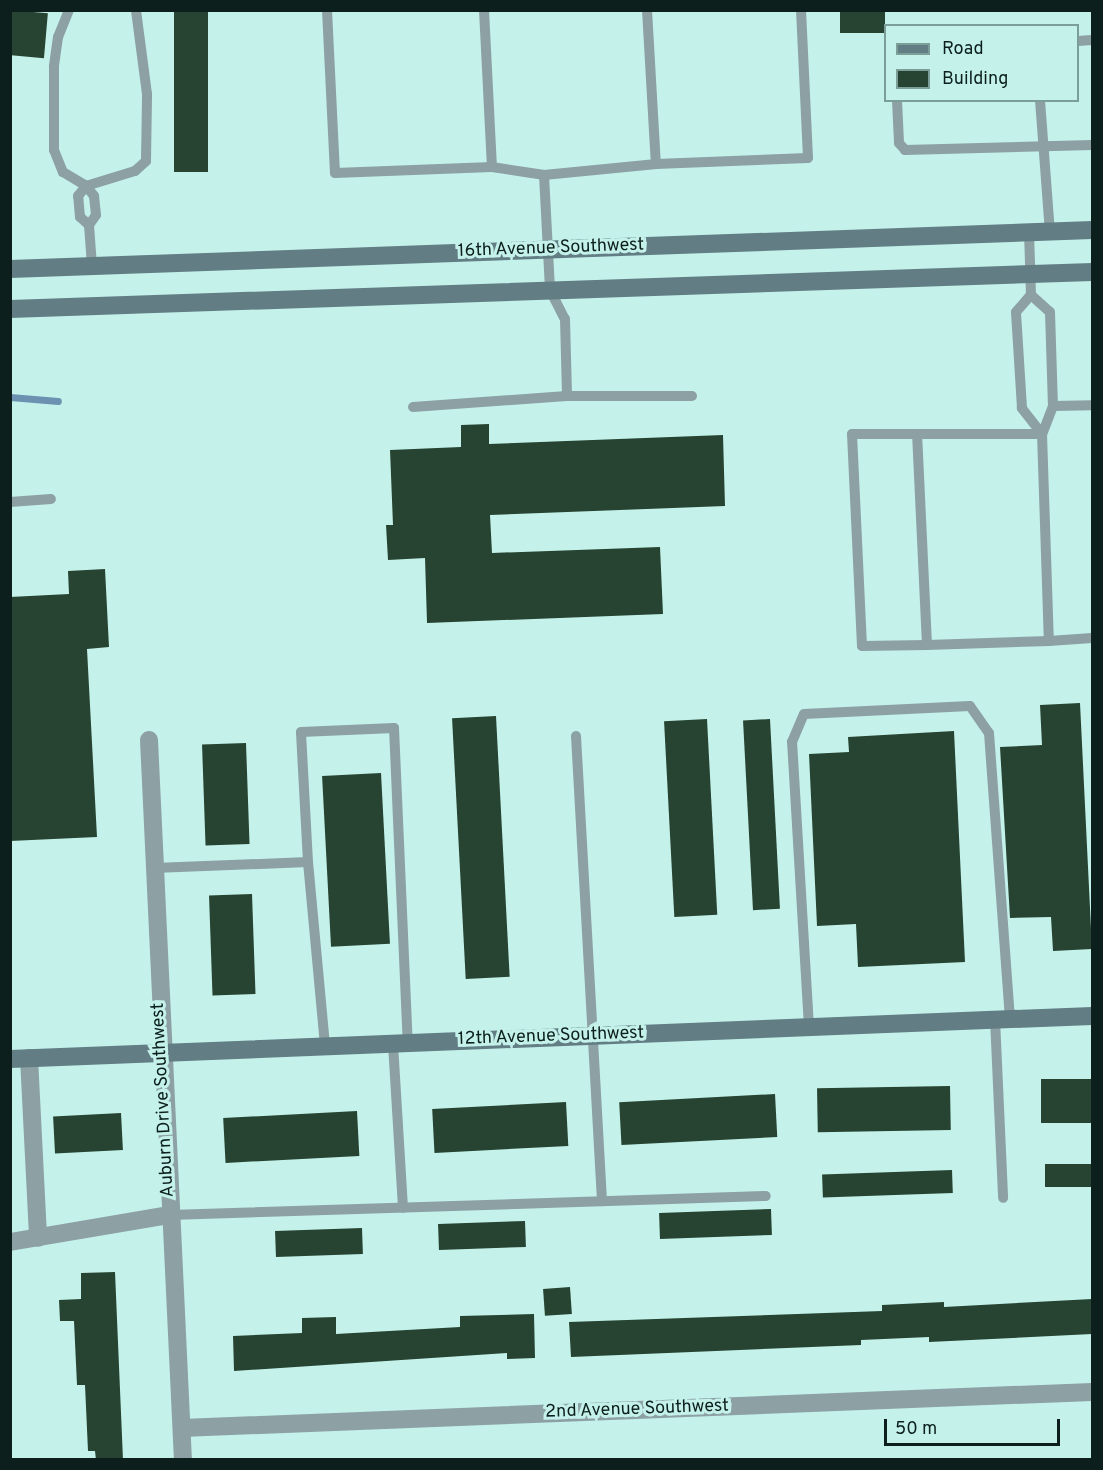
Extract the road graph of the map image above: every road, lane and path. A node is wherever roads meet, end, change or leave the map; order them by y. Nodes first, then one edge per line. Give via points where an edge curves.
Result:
1 (69, 10) edge
2 (136, 10) edge
3 (327, 10) edge
4 (484, 10) edge
5 (647, 10) edge
6 (801, 10) edge
7 (897, 102) edge
8 (1040, 102) edge
9 (1092, 145) edge
10 (1045, 147) junction
11 (656, 164) junction
12 (492, 167) junction
13 (544, 175) junction
14 (86, 186) junction
15 (89, 225) junction
16 (1092, 230) edge
17 (1029, 232) junction
18 (1050, 232) junction
19 (548, 249) junction
20 (92, 266) junction
21 (10, 269) edge
22 (1092, 272) edge
23 (1030, 274) junction
24 (550, 290) junction
25 (1031, 295) junction
26 (10, 309) edge
27 (567, 396) junction
28 (692, 396) dead end
29 (1092, 405) edge
30 (1053, 406) junction
31 (413, 407) dead end
32 (917, 434) junction
33 (1042, 434) junction
34 (51, 499) dead end
35 (10, 502) edge
36 (1092, 638) edge
37 (1049, 641) junction
38 (927, 645) junction
39 (576, 736) dead end
40 (149, 740) dead end
41 (308, 862) junction
42 (154, 868) junction
43 (1092, 1016) edge
44 (1003, 1019) junction
45 (809, 1027) junction
46 (594, 1035) junction
47 (400, 1043) junction
48 (326, 1046) junction
49 (162, 1053) junction
50 (20, 1058) edge
51 (766, 1196) dead end
52 (1003, 1198) dead end
53 (602, 1201) junction
54 (403, 1208) junction
55 (170, 1215) junction
56 (38, 1238) junction
57 (10, 1242) edge
58 (1092, 1392) edge
59 (182, 1428) junction
60 (183, 1460) edge

1 - 14 lane via 58,37 54,67 54,150 63,172
2 - 14 lane via 147,94 146,161 135,171
3 - 12 lane via 335,173
4 - 12 lane
5 - 11 lane
6 - 11 lane via 808,158
7 - 10 lane via 899,143 905,150
8 - 10 lane
9 - 10 lane
10 - 18 lane
11 - 13 lane
12 - 13 lane
13 - 19 lane
14 - 15 lane via 94,196 96,215
14 - 15 lane via 78,196 80,217
15 - 20 lane
16 - 18 main road, 16th Avenue Southwest
17 - 18 main road, 16th Avenue Southwest
17 - 19 main road, 16th Avenue Southwest
17 - 23 lane
19 - 20 main road, 16th Avenue Southwest
19 - 24 lane
20 - 21 main road, 16th Avenue Southwest
22 - 23 main road
23 - 24 main road
23 - 25 lane
24 - 26 main road
24 - 27 lane via 565,319
25 - 30 lane via 1050,312
25 - 33 lane via 1016,312 1022,408
27 - 28 lane
27 - 31 lane
29 - 30 lane
30 - 33 lane
32 - 33 lane
32 - 38 lane
32 - 38 lane via 852,434 862,646
33 - 37 lane
34 - 35 lane
36 - 37 lane
37 - 38 lane
39 - 46 lane
40 - 42 street, Auburn Drive Southwest
41 - 42 lane
41 - 47 lane via 301,732 394,728
41 - 48 lane
42 - 49 street, Auburn Drive Southwest
43 - 44 main road, 12th Avenue Southwest
44 - 45 main road, 12th Avenue Southwest
44 - 45 lane via 989,733 970,706 804,714 792,742
44 - 52 lane
45 - 46 main road, 12th Avenue Southwest
46 - 47 main road, 12th Avenue Southwest
46 - 53 lane
47 - 48 main road, 12th Avenue Southwest
47 - 54 lane
48 - 49 main road, 12th Avenue Southwest
49 - 50 main road, 12th Avenue Southwest
49 - 55 street, Auburn Drive Southwest
50 - 56 street
51 - 53 lane
53 - 54 lane
54 - 55 lane
55 - 56 street
55 - 59 street, Auburn Drive Southwest
56 - 57 street
58 - 59 street, 2nd Avenue Southwest
59 - 60 street, Auburn Drive Southwest

